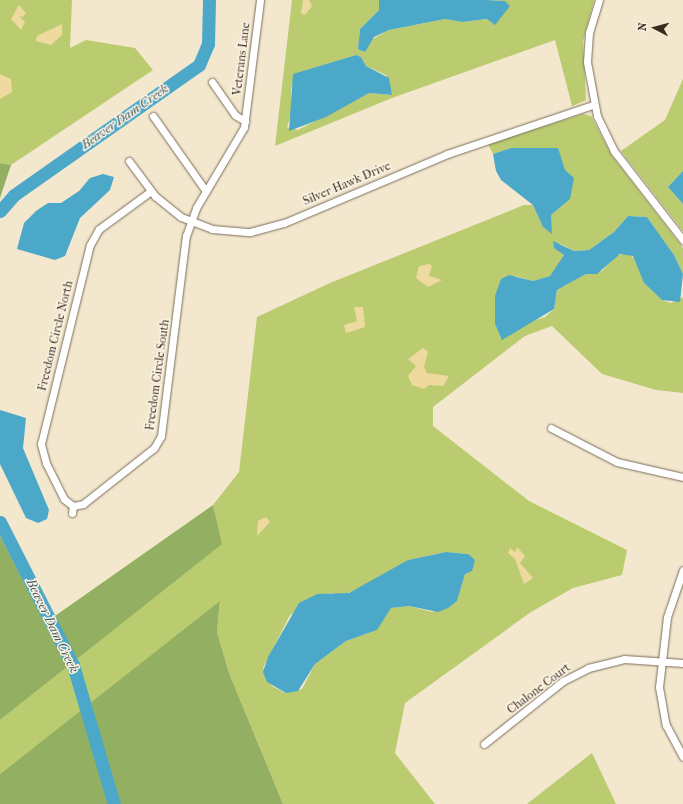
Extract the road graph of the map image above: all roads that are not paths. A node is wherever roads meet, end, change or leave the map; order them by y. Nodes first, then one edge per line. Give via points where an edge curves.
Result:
1 (260, 0) edge
2 (599, 0) edge
3 (212, 82) dead end
4 (593, 105) junction
5 (152, 116) dead end
6 (246, 121) junction
7 (129, 161) dead end
8 (151, 191) junction
9 (206, 191) junction
10 (190, 222) junction
11 (683, 240) edge
12 (551, 428) dead end
13 (683, 477) edge
14 (72, 510) joint
15 (683, 570) edge
16 (660, 660) junction
17 (683, 663) edge
18 (484, 744) dead end
19 (683, 757) edge

1 - 6 street, Veterans Lane
2 - 4 street via 588,48
3 - 6 street, Veterans Lane via 235,115
4 - 10 street, Silver Hawk Drive via 447,154 271,228 239,233
4 - 11 street via 614,151
5 - 9 street
6 - 9 street, Veterans Lane
7 - 8 street, Silver Hawk Drive
8 - 10 street, Silver Hawk Drive
8 - 14 street, Freedom Circle North via 99,230 90,245 41,444 46,463
9 - 10 street, Veterans Lane
10 - 14 street, Freedom Circle South via 161,436 154,448
12 - 13 street via 617,462
15 - 16 street via 668,617
16 - 17 street, Chalone Court
16 - 18 street, Chalone Court via 618,660 578,673
16 - 19 street via 662,712

